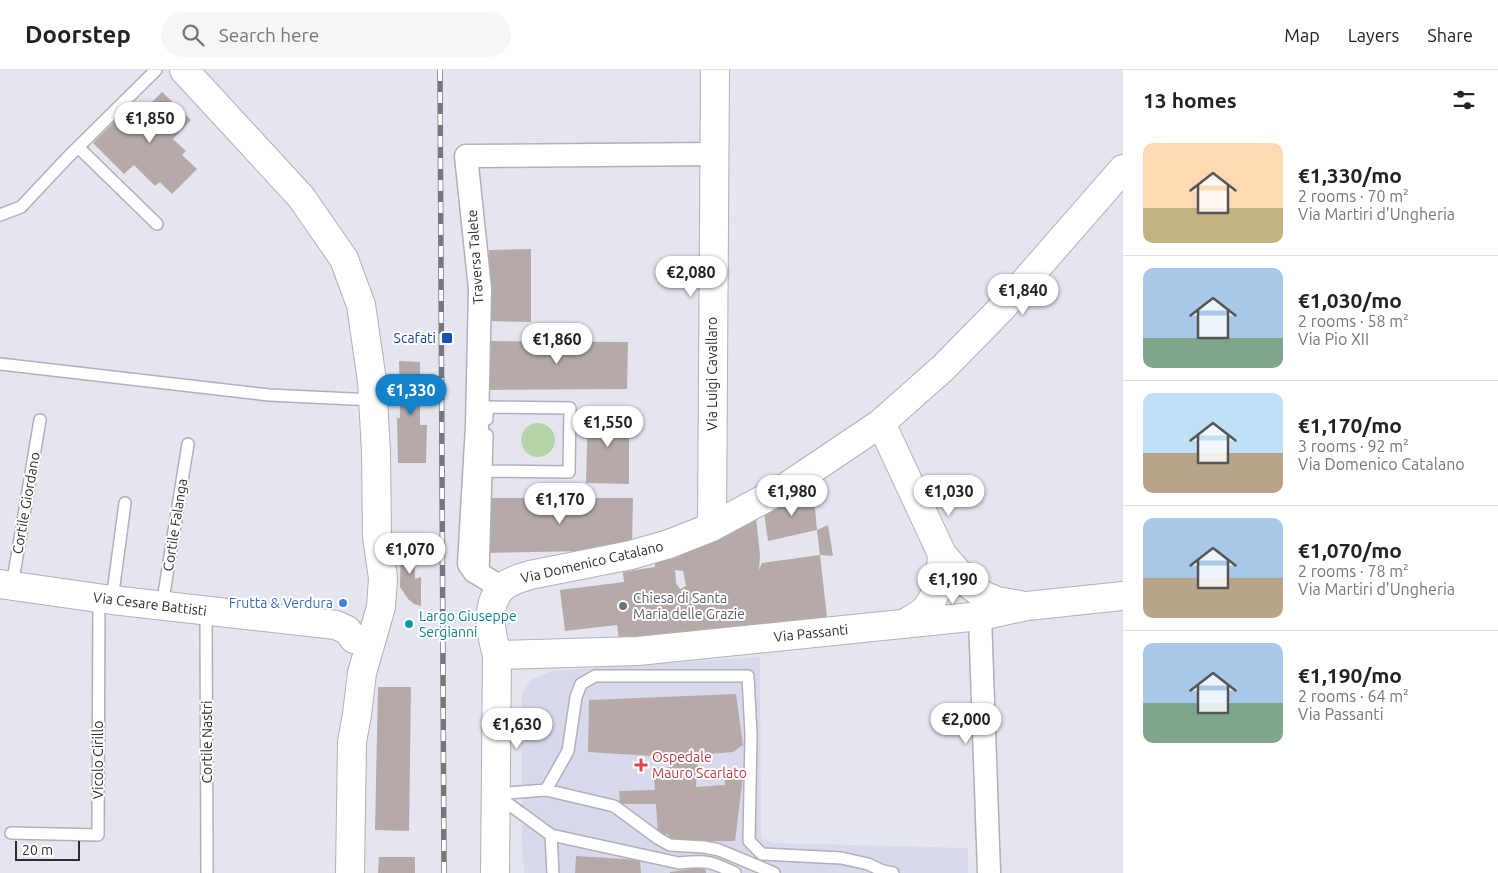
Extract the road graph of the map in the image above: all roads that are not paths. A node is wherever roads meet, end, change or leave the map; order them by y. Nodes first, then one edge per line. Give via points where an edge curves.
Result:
1 (156, 70) edge
2 (184, 70) edge
3 (715, 70) edge
4 (78, 148) junction
5 (714, 154) junction
6 (1123, 170) edge
7 (0, 215) edge
8 (156, 224) dead end
9 (0, 364) edge
10 (373, 400) junction
11 (40, 420) dead end
12 (881, 423) junction
13 (188, 444) dead end
14 (487, 472) junction
15 (125, 503) dead end
16 (712, 527) junction
17 (942, 554) junction
18 (493, 582) junction
19 (6, 585) edge
20 (1123, 596) edge
21 (105, 599) junction
22 (162, 606) junction
23 (1027, 606) junction
24 (206, 611) junction
25 (980, 616) junction
26 (906, 624) junction
27 (365, 635) junction
28 (497, 655) junction
29 (546, 790) junction
30 (495, 794) junction
31 (11, 833) dead end
32 (551, 835) junction
33 (207, 873) edge
34 (350, 873) edge
35 (495, 873) edge
36 (553, 873) edge
37 (735, 873) edge
38 (774, 873) edge
39 (893, 873) edge
40 (989, 873) edge

1 - 4 lane
2 - 10 street via 301,197 344,259 361,305
3 - 5 street, Via Luigi Cavallaro
4 - 7 lane via 21,207
4 - 8 lane
5 - 16 street, Via Luigi Cavallaro
5 - 18 street, Traversa Talete via 466,156 480,289 469,564 474,571
6 - 12 street, Via Domenico Catalano via 1000,310 943,368
9 - 10 lane via 269,394
10 - 27 street via 377,537 363,611
11 - 19 lane, Cortile Giordano
12 - 16 street, Via Domenico Catalano via 786,486
12 - 17 street
13 - 22 lane, Cortile Falanga
14 - 14 lane via 487,407 570,408 569,472
14 - 18 lane
15 - 21 lane
16 - 18 street, Via Domenico Catalano via 631,555
17 - 23 street via 966,582 983,594 997,601
17 - 26 street via 936,593 924,610
18 - 28 street, Via Domenico Catalano via 495,600 491,617
19 - 21 street, Via Cesare Battisti
20 - 23 street, Via Passanti
21 - 22 street, Via Cesare Battisti
21 - 31 lane, Vicolo Cirillo via 98,835
22 - 24 street, Via Cesare Battisti
23 - 25 street, Via Passanti
24 - 27 street, Via Cesare Battisti via 336,625
24 - 33 lane, Cortile Nastri
25 - 26 street, Via Passanti
25 - 40 street
26 - 28 street, Via Passanti via 638,651
27 - 34 street via 358,714 352,742
28 - 30 street, Via Domenico Catalano
29 - 30 lane
29 - 38 lane via 614,806 670,845 719,850
29 - 39 lane via 568,751 576,696 581,684 595,676 748,676 751,735 749,841 762,854 841,858
30 - 32 lane
30 - 35 street, Via Domenico Catalano
32 - 36 lane
32 - 37 lane via 679,863 712,862

